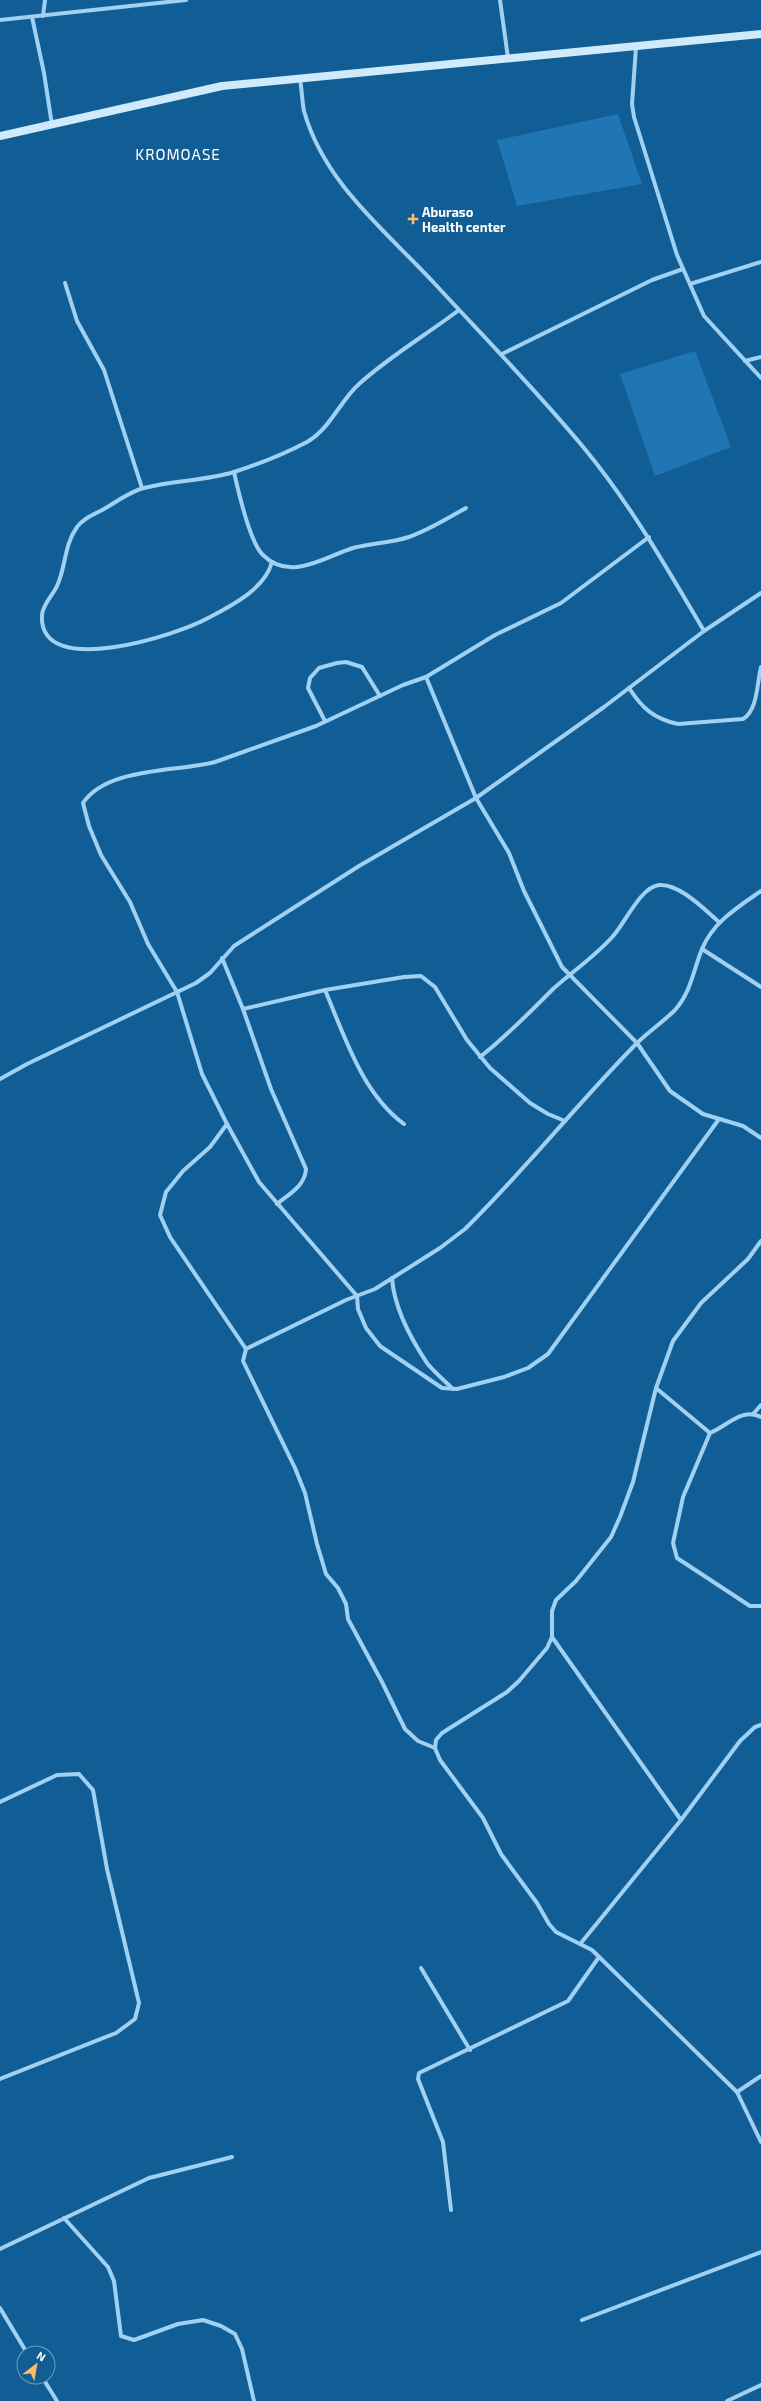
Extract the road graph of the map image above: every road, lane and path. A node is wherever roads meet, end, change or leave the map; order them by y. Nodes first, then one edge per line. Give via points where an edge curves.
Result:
1 (45, 0) edge
2 (186, 0) edge
3 (500, 0) edge
4 (43, 16) junction
5 (32, 17) junction
6 (0, 20) edge
7 (761, 34) edge
8 (636, 47) junction
9 (508, 58) junction
10 (300, 80) junction
11 (52, 126) junction
12 (0, 136) edge
13 (761, 262) edge
14 (683, 268) junction
15 (65, 283) dead end
16 (690, 284) junction
17 (459, 310) junction
18 (502, 354) junction
19 (761, 357) edge
20 (745, 361) junction
21 (761, 378) edge
22 (234, 472) junction
23 (142, 488) junction
24 (466, 508) dead end
25 (649, 538) junction
26 (272, 562) junction
27 (761, 592) edge
28 (704, 631) junction
29 (761, 666) edge
30 (426, 676) junction
31 (629, 688) junction
32 (380, 696) junction
33 (325, 722) junction
34 (476, 798) junction
35 (761, 891) edge
36 (719, 922) junction
37 (702, 949) junction
38 (222, 958) junction
39 (570, 975) junction
40 (761, 987) edge
41 (325, 990) junction
42 (177, 992) junction
43 (243, 1009) junction
44 (637, 1043) junction
45 (480, 1057) junction
46 (0, 1079) edge
47 (719, 1119) junction
48 (565, 1120) junction
49 (227, 1124) junction
50 (404, 1124) dead end
51 (761, 1138) edge
52 (277, 1204) junction
53 (761, 1241) edge
54 (392, 1278) junction
55 (357, 1296) junction
56 (246, 1349) junction
57 (656, 1388) junction
58 (454, 1389) junction
59 (761, 1405) edge
60 (754, 1413) junction
61 (761, 1417) edge
62 (710, 1433) junction
63 (761, 1606) edge
64 (552, 1637) junction
65 (761, 1725) edge
66 (435, 1748) junction
67 (0, 1802) edge
68 (681, 1820) junction
69 (581, 1943) junction
70 (599, 1957) junction
71 (421, 1968) dead end
72 (470, 2050) junction
73 (761, 2076) edge
74 (0, 2079) edge
75 (737, 2092) junction
76 (761, 2142) edge
77 (232, 2157) dead end
78 (451, 2210) dead end
79 (64, 2218) junction
80 (0, 2249) edge
81 (761, 2252) edge
82 (0, 2308) edge
83 (582, 2320) dead end
84 (22, 2345) edge
85 (47, 2385) edge
86 (761, 2385) edge
87 (57, 2401) edge
88 (254, 2401) edge
89 (727, 2401) edge

1 - 4 street
2 - 4 street
3 - 9 street
4 - 5 street
5 - 6 street
5 - 11 street
7 - 8 street
8 - 9 street
8 - 14 street via 632,104 634,117
9 - 10 street
10 - 11 street via 222,86
10 - 17 street via 304,110 314,138 333,173 378,226
11 - 12 street
13 - 16 street
14 - 16 street
14 - 18 street via 652,280
15 - 23 street via 77,321 104,370
16 - 20 street via 704,316
17 - 18 street
17 - 22 street via 357,385 324,427 312,438
18 - 25 street via 584,448 624,499
19 - 20 street
20 - 21 street
22 - 23 street
22 - 26 street via 244,512 254,538 261,554
23 - 26 street via 82,521 76,528 66,552 57,586 42,616 48,636 57,645 73,650 113,646 157,637 200,623 230,606 264,579
24 - 26 street via 409,537 352,548 309,566 292,567
25 - 28 street
25 - 30 street via 561,603 495,635
27 - 28 street
28 - 31 street
29 - 31 street via 755,705 743,718 678,724 668,722 647,712
30 - 32 street
30 - 34 street
31 - 34 street
32 - 33 street
32 - 33 street via 362,667 346,662 319,668 310,678 308,688
33 - 42 street via 198,766 131,775 96,789 83,803 101,855 130,902 148,944
34 - 38 street via 359,866 234,946
34 - 39 street via 509,853 524,891 562,966
35 - 36 street
36 - 37 street
36 - 39 street via 679,891 666,885 650,887 639,898 625,922 612,937
37 - 40 street
37 - 44 street via 687,993 675,1009
38 - 42 street via 210,972
38 - 43 street
39 - 44 street
39 - 45 street via 505,1038
41 - 43 street
41 - 45 street via 421,976 435,987
41 - 50 street via 365,1079 387,1112
42 - 46 street
42 - 49 street via 202,1074
43 - 52 street via 271,1089 306,1170 305,1178 298,1187
44 - 47 street via 670,1091 703,1114
44 - 48 street
45 - 48 street via 530,1103 548,1114
47 - 51 street via 743,1126
47 - 58 street via 548,1354 528,1368 504,1377
48 - 54 street via 464,1229 440,1248
49 - 52 street via 259,1182
49 - 56 street via 210,1147 183,1171 166,1192 160,1215 170,1237
52 - 55 street
53 - 57 street via 744,1263 701,1303 673,1341
54 - 55 street via 375,1289
54 - 58 street via 393,1292 416,1344 428,1364
55 - 56 street
55 - 58 street via 358,1309 366,1328 380,1346 442,1388
56 - 66 street via 243,1361 305,1493 316,1544 326,1574 338,1588 346,1604 348,1619 405,1729 418,1741
57 - 62 street
57 - 64 street via 633,1482 620,1517 611,1537 576,1581 556,1600 552,1611
59 - 60 street
60 - 61 street
60 - 62 street via 744,1414
62 - 63 street via 683,1497 673,1543 677,1558 750,1606
64 - 66 street via 547,1648 519,1681 507,1692 442,1733 436,1740
64 - 68 street
65 - 68 street via 755,1727 740,1741
66 - 69 street via 446,1769 483,1818 501,1854 549,1924 556,1932
67 - 74 street via 57,1775 80,1774 93,1790 107,1869 139,2003 135,2019 116,2033
68 - 69 street
69 - 70 street
70 - 72 street via 568,2001
70 - 75 street
71 - 72 street
72 - 78 street via 419,2073 418,2076 443,2142
73 - 75 street
75 - 76 street
77 - 79 street via 149,2178
79 - 80 street
79 - 88 street via 108,2267 114,2281 121,2336 134,2340 178,2324 203,2320 221,2326 235,2334 242,2349
81 - 83 street
82 - 84 street
85 - 87 street
86 - 89 street

